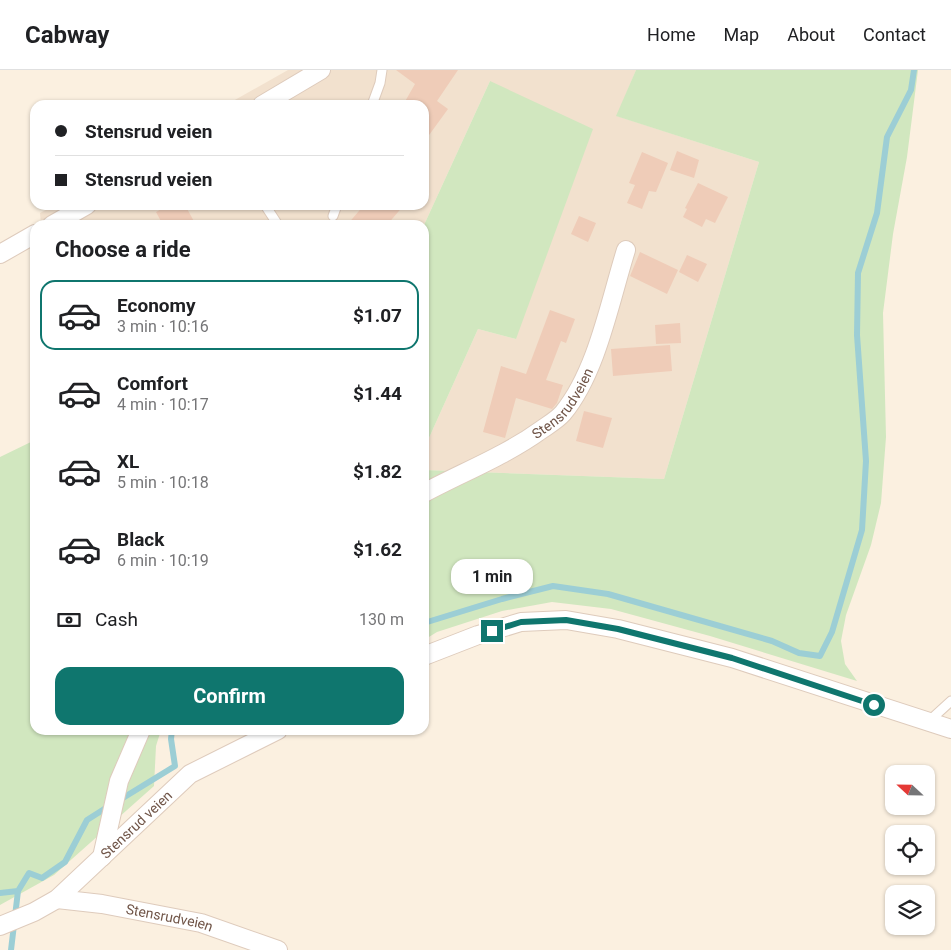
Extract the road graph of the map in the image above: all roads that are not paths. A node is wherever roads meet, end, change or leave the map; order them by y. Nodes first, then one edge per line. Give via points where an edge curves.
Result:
1 (321, 70) edge
2 (382, 70) edge
3 (270, 100) edge
4 (374, 100) edge
5 (78, 210) edge
6 (335, 210) edge
7 (333, 216) dead end
8 (61, 220) edge
9 (30, 237) edge
10 (626, 250) dead end
11 (0, 254) edge
12 (429, 491) edge
13 (429, 654) edge
14 (951, 701) edge
15 (928, 722) junction
16 (951, 729) edge
17 (139, 735) edge
18 (268, 735) edge
19 (102, 857) junction
20 (57, 899) junction
21 (0, 926) edge
22 (278, 950) edge

1 - 3 street
2 - 4 lane
5 - 8 street
6 - 7 lane
9 - 11 street
10 - 12 street, Stensrudveien via 594,356 562,415 494,459
13 - 15 street via 521,622 566,620 618,629 732,658
14 - 15 lane
15 - 16 street
17 - 19 street via 119,781
18 - 19 street, Stensrud veien via 190,774
19 - 20 street, Stensrud veien
20 - 21 street, Stensrud veien
20 - 22 street, Stensrudveien via 201,923

